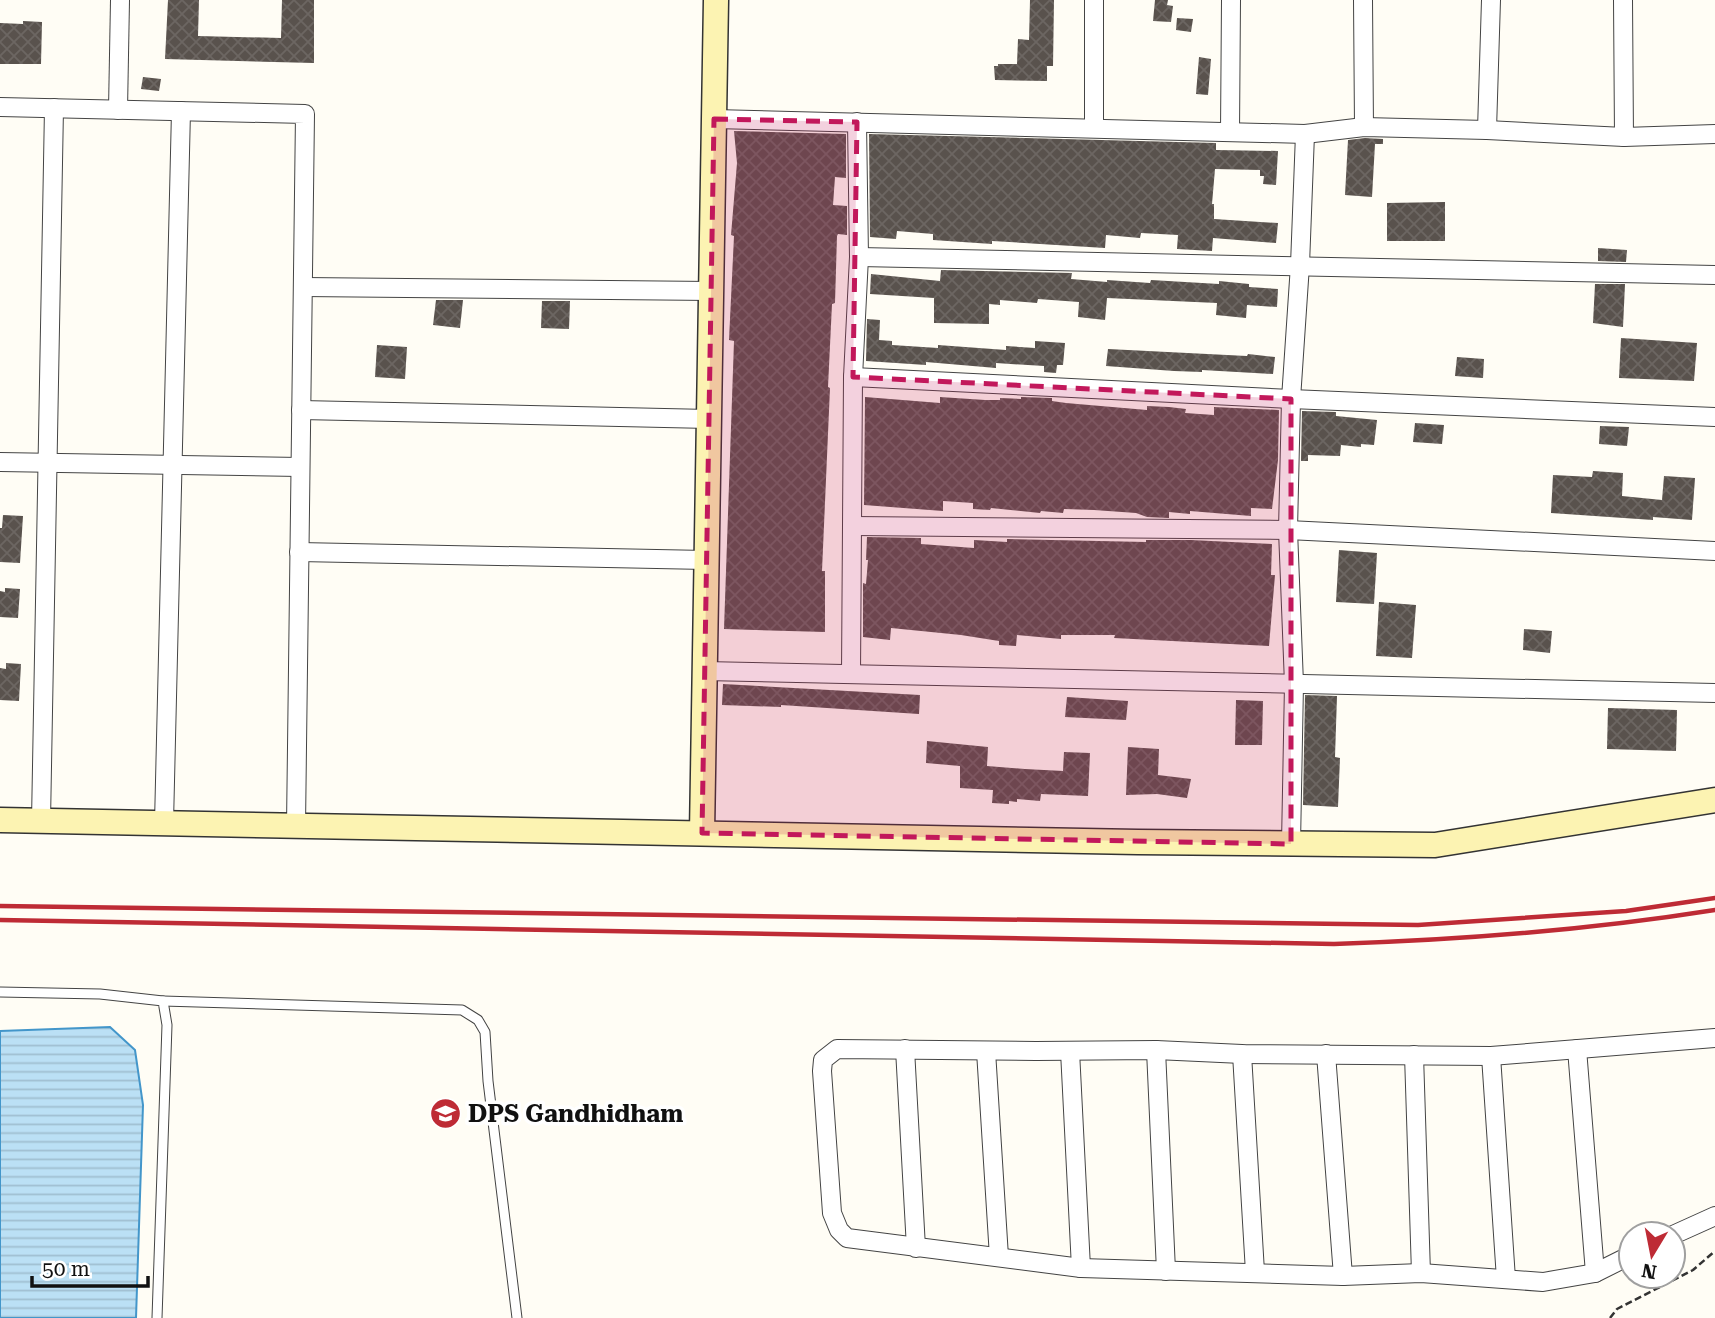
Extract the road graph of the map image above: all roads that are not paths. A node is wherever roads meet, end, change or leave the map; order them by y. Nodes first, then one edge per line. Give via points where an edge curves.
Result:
1 (120, 0) edge
2 (716, 0) edge
3 (1094, 0) edge
4 (1231, 0) edge
5 (1363, 0) edge
6 (1491, 0) edge
7 (1623, 0) edge
8 (0, 107) edge
9 (54, 108) junction
10 (118, 110) junction
11 (181, 111) junction
12 (714, 118) junction
13 (857, 122) junction
14 (1364, 127) junction
15 (1094, 128) junction
16 (1487, 130) junction
17 (1230, 132) junction
18 (1305, 134) junction
19 (1715, 134) edge
20 (1624, 137) junction
21 (859, 257) junction
22 (1300, 265) junction
23 (1715, 275) edge
24 (303, 287) junction
25 (711, 291) junction
26 (853, 377) junction
27 (1291, 399) junction
28 (301, 410) junction
29 (1715, 417) edge
30 (709, 419) junction
31 (0, 462) edge
32 (47, 462) junction
33 (173, 465) junction
34 (300, 467) junction
35 (853, 526) junction
36 (1288, 530) junction
37 (1715, 551) edge
38 (299, 552) junction
39 (706, 560) junction
40 (704, 671) junction
41 (851, 674) junction
42 (1294, 684) junction
43 (1715, 693) edge
44 (1715, 800) edge
45 (0, 820) edge
46 (41, 821) junction
47 (164, 823) junction
48 (296, 826) junction
49 (702, 833) junction
50 (1291, 844) junction
51 (0, 992) edge
52 (163, 1002) junction
53 (1715, 1038) edge
54 (905, 1049) junction
55 (1577, 1049) junction
56 (1156, 1050) junction
57 (986, 1051) junction
58 (1070, 1051) junction
59 (1242, 1054) junction
60 (1326, 1054) junction
61 (1414, 1055) junction
62 (1491, 1056) junction
63 (1715, 1216) edge
64 (1687, 1229) edge
65 (916, 1248) junction
66 (999, 1258) junction
67 (1617, 1262) edge
68 (1081, 1268) junction
69 (1166, 1271) junction
70 (1255, 1272) junction
71 (1595, 1272) junction
72 (1421, 1273) junction
73 (1343, 1276) junction
74 (1506, 1279) junction
75 (157, 1318) edge
76 (517, 1318) edge

1 - 10 street
2 - 12 main road
3 - 15 street
4 - 17 street
5 - 14 street
6 - 16 street
7 - 20 street
8 - 9 street
9 - 10 street
9 - 32 street
10 - 11 street
11 - 24 street via 305,114
11 - 33 street
12 - 13 street
12 - 25 main road
13 - 15 street
13 - 21 street
14 - 16 street
14 - 18 street
15 - 17 street
16 - 20 street
17 - 18 street
18 - 22 street
19 - 20 street
21 - 22 street
21 - 26 street
22 - 23 street
22 - 27 street
24 - 25 street
24 - 28 street
25 - 30 main road
26 - 27 street
26 - 35 street
27 - 29 street
27 - 36 street
28 - 30 street
28 - 34 street
30 - 39 main road
31 - 32 street
32 - 33 street
32 - 46 street
33 - 34 street
33 - 47 street
34 - 38 street
35 - 36 street
35 - 41 street
36 - 37 street
36 - 42 street
38 - 39 street
38 - 48 street
39 - 40 main road
40 - 41 street
40 - 49 main road
41 - 42 street
42 - 43 street
42 - 50 street
44 - 50 main road via 1435,845
45 - 46 main road
46 - 47 main road
47 - 48 main road
48 - 49 main road
49 - 50 main road
51 - 52 lane via 100,994
52 - 75 lane via 167,1025
52 - 76 lane via 462,1010 478,1020 485,1031
53 - 55 street
54 - 57 street
54 - 65 street
54 - 65 street via 837,1049 823,1060 821,1071 832,1213 839,1230 847,1238
55 - 62 street
55 - 71 street
56 - 58 street
56 - 59 street
56 - 69 street
57 - 58 street
57 - 66 street
58 - 68 street
59 - 60 street
59 - 70 street
60 - 61 street
60 - 73 street
61 - 62 street
61 - 72 street
62 - 74 street
63 - 64 street
65 - 66 street
66 - 68 street
67 - 71 street
68 - 69 street
69 - 70 street
70 - 73 street
71 - 74 street via 1543,1282
72 - 73 street
72 - 74 street

